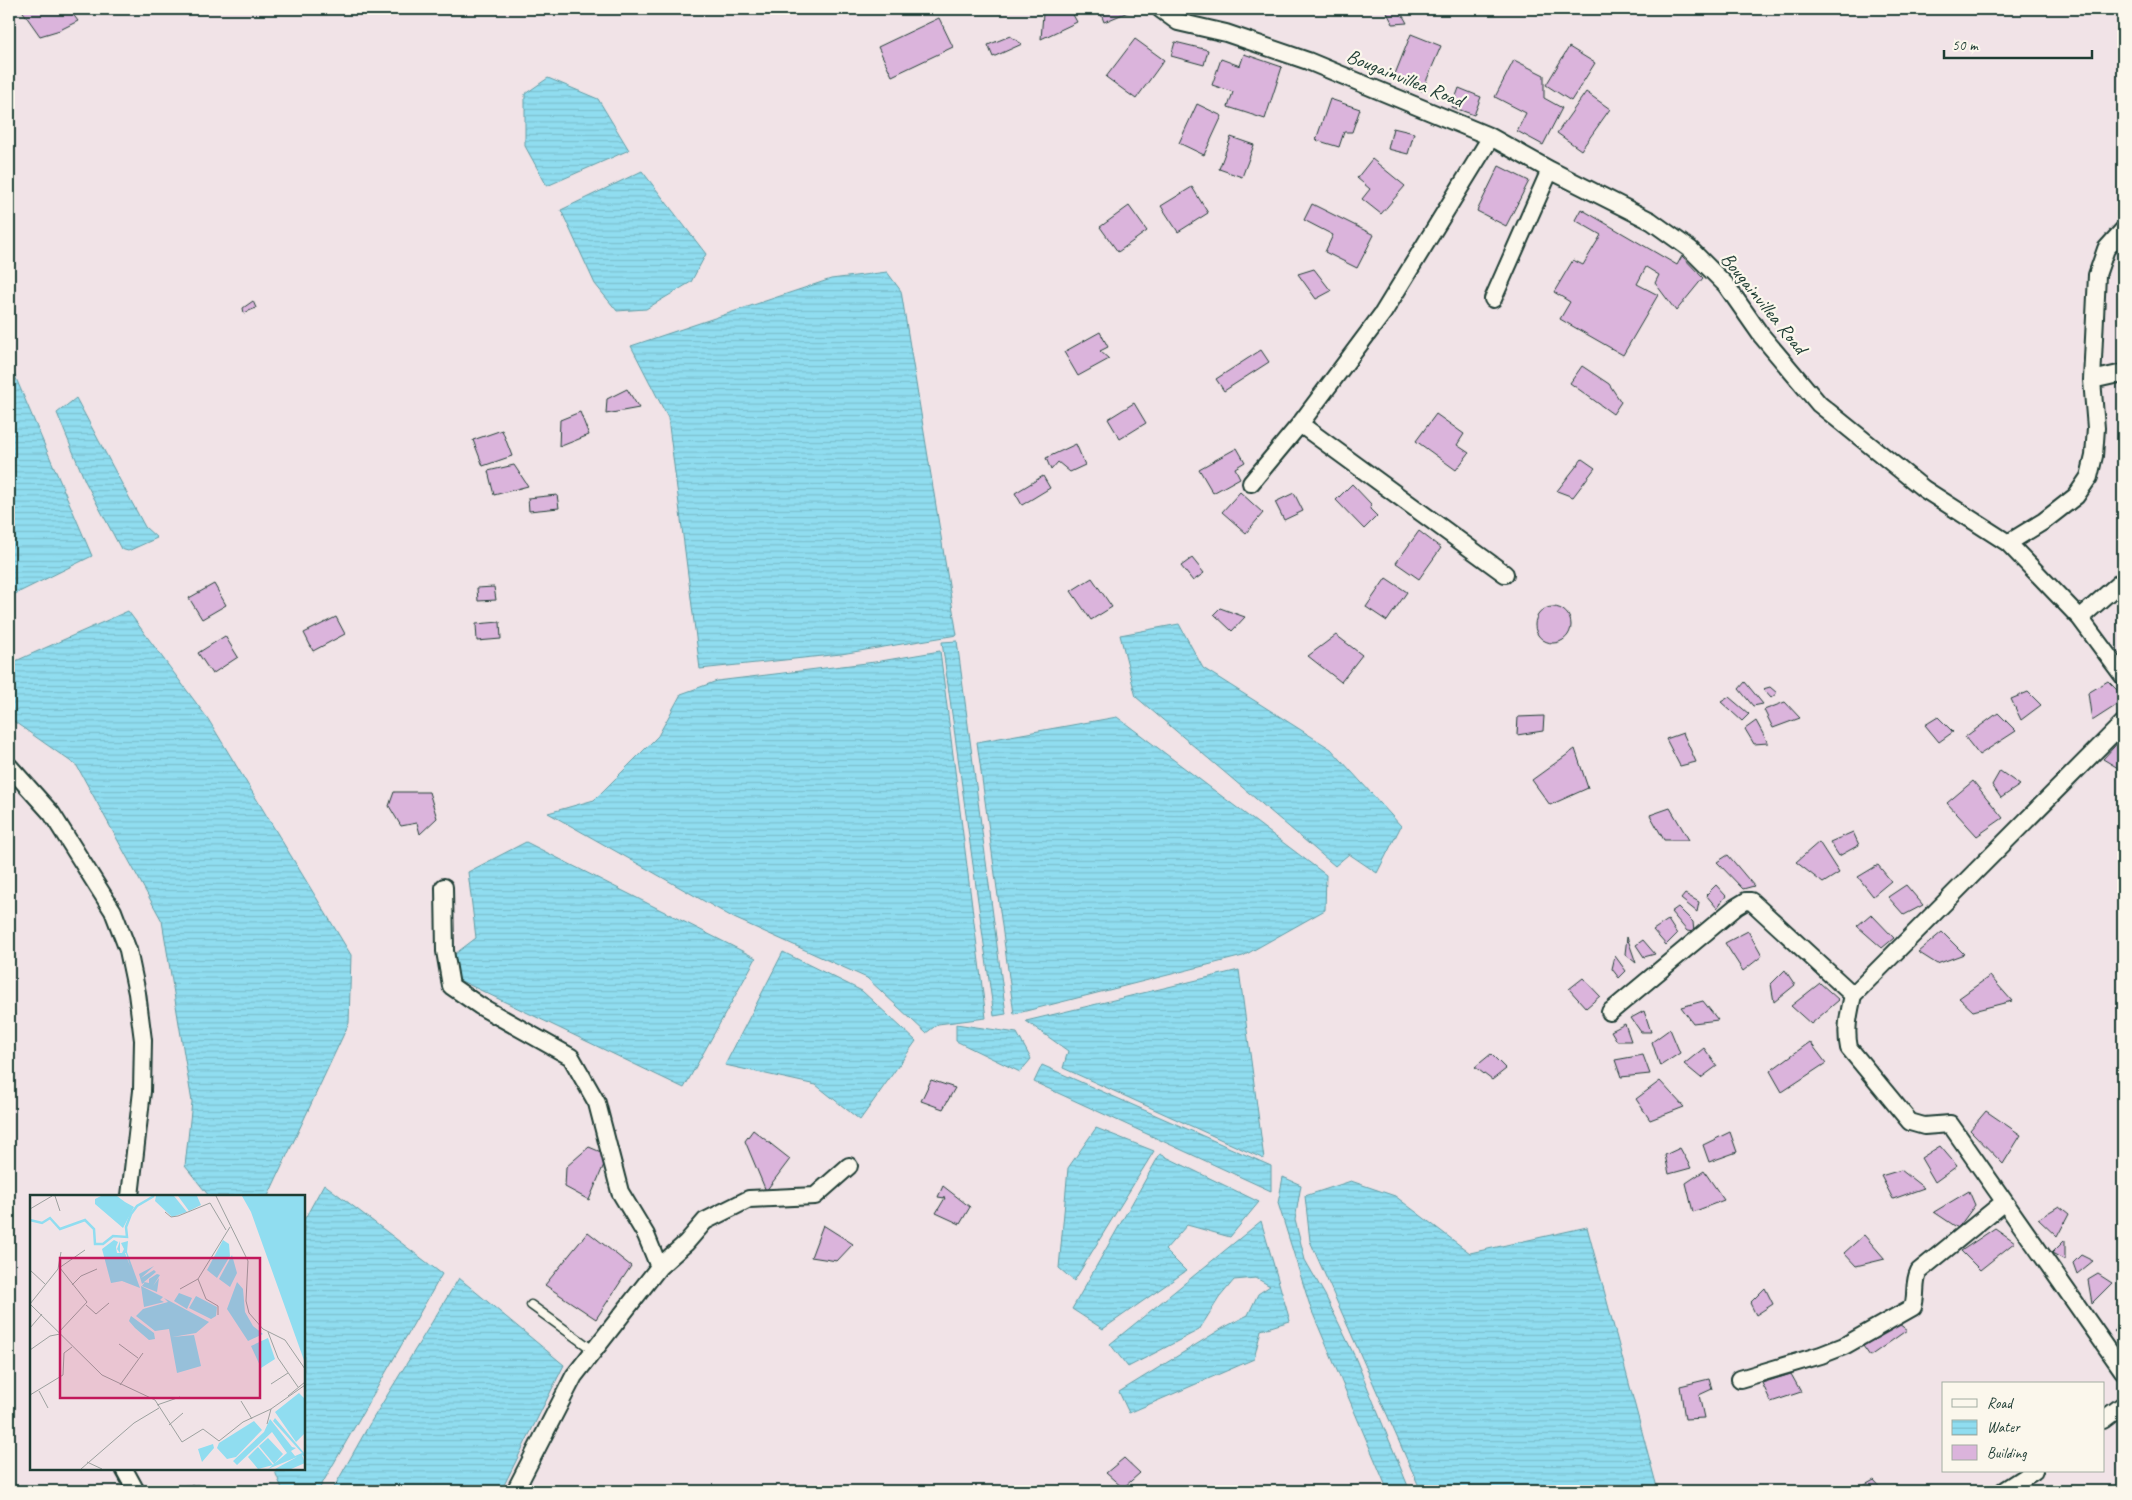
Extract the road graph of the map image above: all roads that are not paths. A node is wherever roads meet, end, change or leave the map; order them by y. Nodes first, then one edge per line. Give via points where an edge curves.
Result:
1 (1160, 9) edge
2 (1491, 137) junction
3 (1550, 170) junction
4 (2123, 230) edge
5 (1493, 299) dead end
6 (2123, 373) edge
7 (2092, 380) junction
8 (1300, 424) junction
9 (1251, 482) dead end
10 (2008, 543) junction
11 (1504, 574) dead end
12 (2123, 580) edge
13 (2080, 618) junction
14 (2123, 676) edge
15 (2123, 723) edge
16 (9, 766) edge
17 (444, 887) dead end
18 (1853, 995) junction
19 (1610, 1012) dead end
20 (849, 1166) dead end
21 (130, 1195) edge
22 (2004, 1202) junction
23 (659, 1267) junction
24 (531, 1305) dead end
25 (593, 1350) junction
26 (2123, 1371) edge
27 (1740, 1379) dead end
28 (2123, 1405) edge
29 (2104, 1419) edge
30 (125, 1470) edge
31 (2032, 1472) edge
32 (197, 1490) dead end
33 (136, 1491) edge
34 (169, 1491) edge
35 (515, 1491) edge
36 (2003, 1491) edge

1 - 2 street, Bougainvillea Road via 1178,22 1308,61
2 - 3 street, Bougainvillea Road
2 - 8 street via 1384,313
3 - 5 street
3 - 10 street, Bougainvillea Road via 1651,221 1690,249 1726,285 1761,335 1819,404 1924,489
4 - 7 street via 2106,249 2097,275
6 - 7 street
7 - 10 street via 2096,428 2089,477 2076,496
8 - 9 street
8 - 11 street
10 - 13 street, Bougainvillea Road
12 - 13 street
13 - 14 street, Bougainvillea Road
15 - 18 street
16 - 21 street via 52,814 113,911 128,950 143,1040 142,1091
17 - 23 street via 445,952 452,986 480,1006 571,1057 597,1103 620,1192 646,1235
18 - 19 street via 1751,901 1746,901
18 - 22 street via 1846,1024 1850,1048 1910,1122 1924,1126 1950,1124
20 - 23 street via 815,1196 749,1199 705,1221
22 - 26 street
22 - 27 street via 1919,1271 1915,1279 1913,1307 1844,1346
23 - 25 street
24 - 25 lane
25 - 35 street via 566,1390
28 - 29 street
30 - 33 street
31 - 36 street
32 - 34 lane

